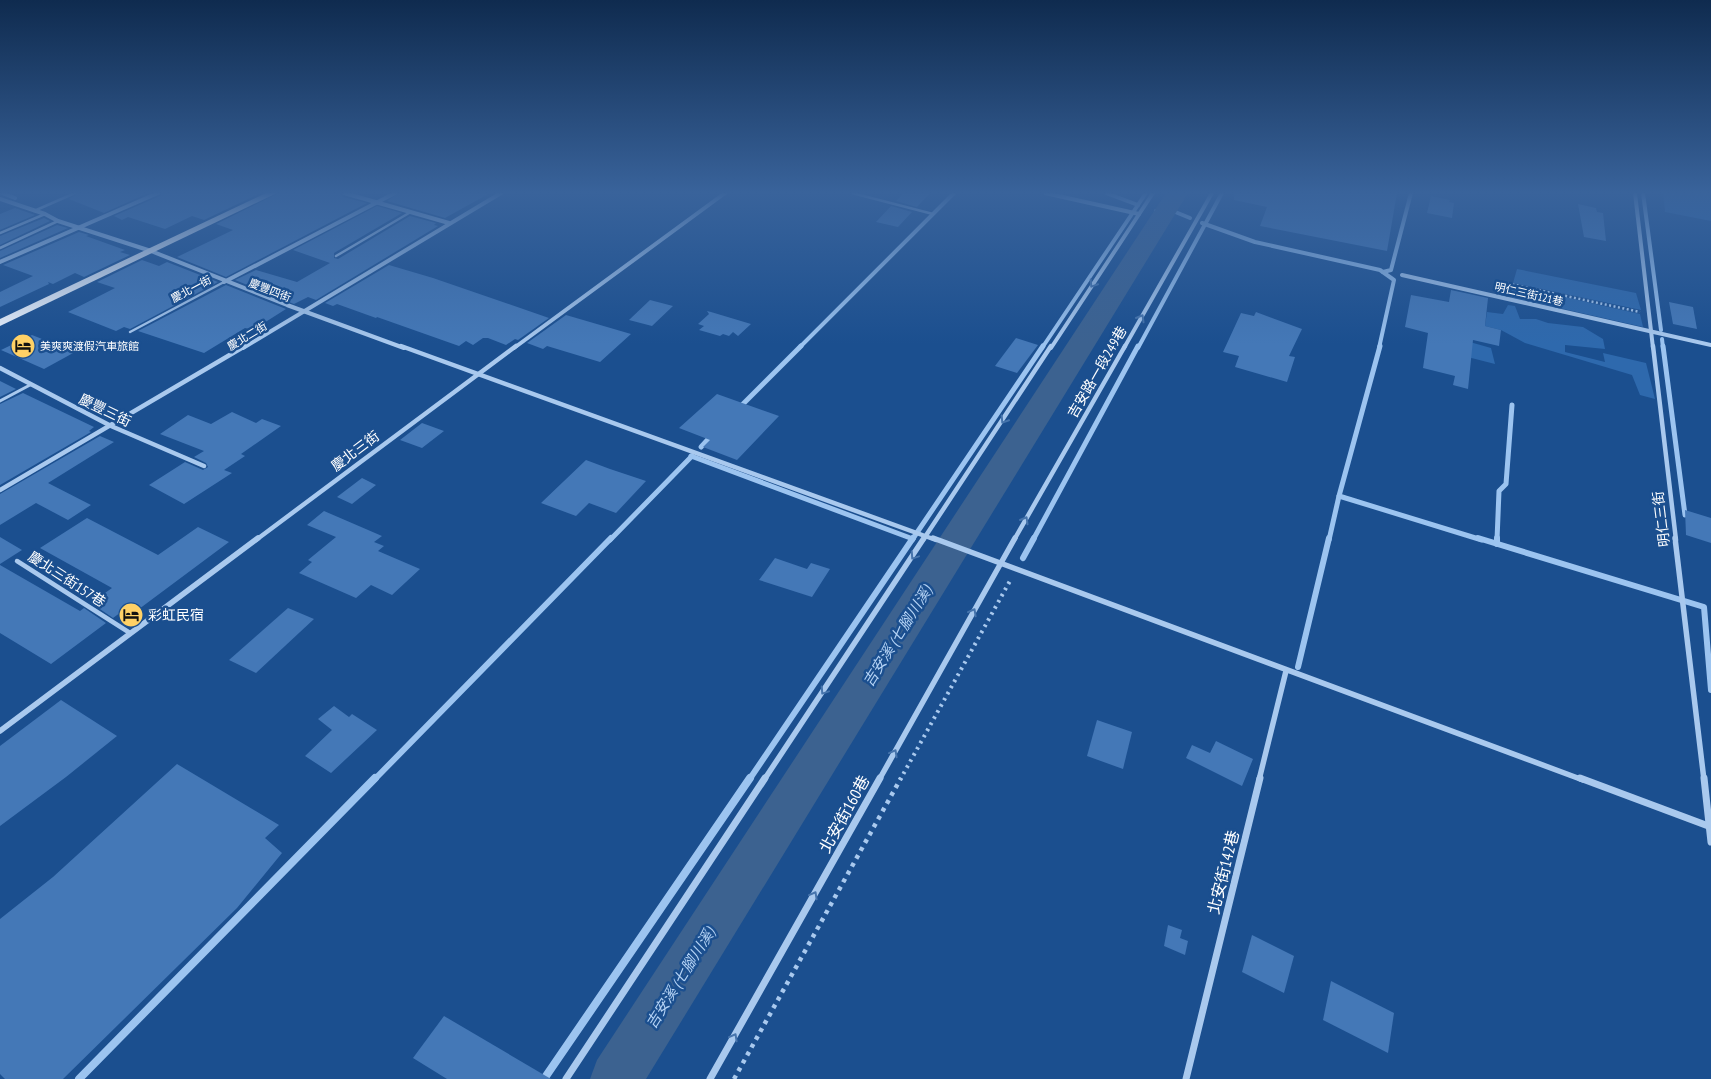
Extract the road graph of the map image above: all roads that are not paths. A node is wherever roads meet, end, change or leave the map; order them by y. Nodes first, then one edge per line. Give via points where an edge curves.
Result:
1 (43, 243) edge
2 (126, 243) edge
3 (166, 243) edge
4 (298, 243) edge
5 (357, 243) edge
6 (416, 243) edge
7 (656, 243) edge
8 (1120, 243) edge
9 (1183, 243) edge
10 (1641, 243) edge
11 (150, 251) junction
12 (336, 256) dead end
13 (0, 262) edge
14 (1402, 275) dead end
15 (224, 282) junction
16 (304, 312) junction
17 (0, 323) edge
18 (1652, 331) junction
19 (130, 332) dead end
20 (1711, 344) edge
21 (0, 368) edge
22 (479, 373) junction
23 (30, 386) junction
24 (0, 401) edge
25 (111, 426) junction
26 (204, 466) dead end
27 (0, 490) edge
28 (927, 537) junction
29 (17, 561) dead end
30 (1001, 563) junction
31 (130, 633) junction
32 (1286, 671) junction
33 (0, 731) edge
34 (1710, 827) edge
35 (1711, 842) edge
36 (566, 1079) edge
37 (710, 1079) edge
38 (1186, 1079) edge

1 - 13 street
2 - 11 street, 慶豐四街
3 - 11 main road
4 - 15 street, 慶北一街
5 - 12 lane
6 - 16 street, 慶北二街
7 - 22 street, 慶北三街
8 -> 28 street
30 -> 9 street, 吉安路一段249巷
10 - 18 street, 明仁三街
11 - 15 street, 慶豐四街
11 - 17 main road
14 - 18 street, 明仁三街121巷
15 - 16 street, 慶豐四街
15 - 19 lane, 慶北一街
16 - 22 street, 慶豐四街
16 - 25 street, 慶北二街
18 - 20 street, 明仁三街121巷
18 - 34 street, 明仁三街
21 - 23 street, 慶豐三街
22 - 28 street, 慶豐四街
22 - 31 street, 慶北三街
23 - 24 lane
23 - 25 street, 慶豐三街
25 - 26 street, 慶豐三街
25 - 27 street, 慶北二街
28 - 30 street, 慶豐四街
28 -> 36 street
29 - 31 lane, 慶北三街157巷
30 - 32 street, 慶豐四街
37 -> 30 street, 北安街160巷
31 - 33 street, 慶北三街
32 - 34 street, 慶豐四街
32 - 38 street, 北安街142巷
34 - 35 street, 明仁三街

